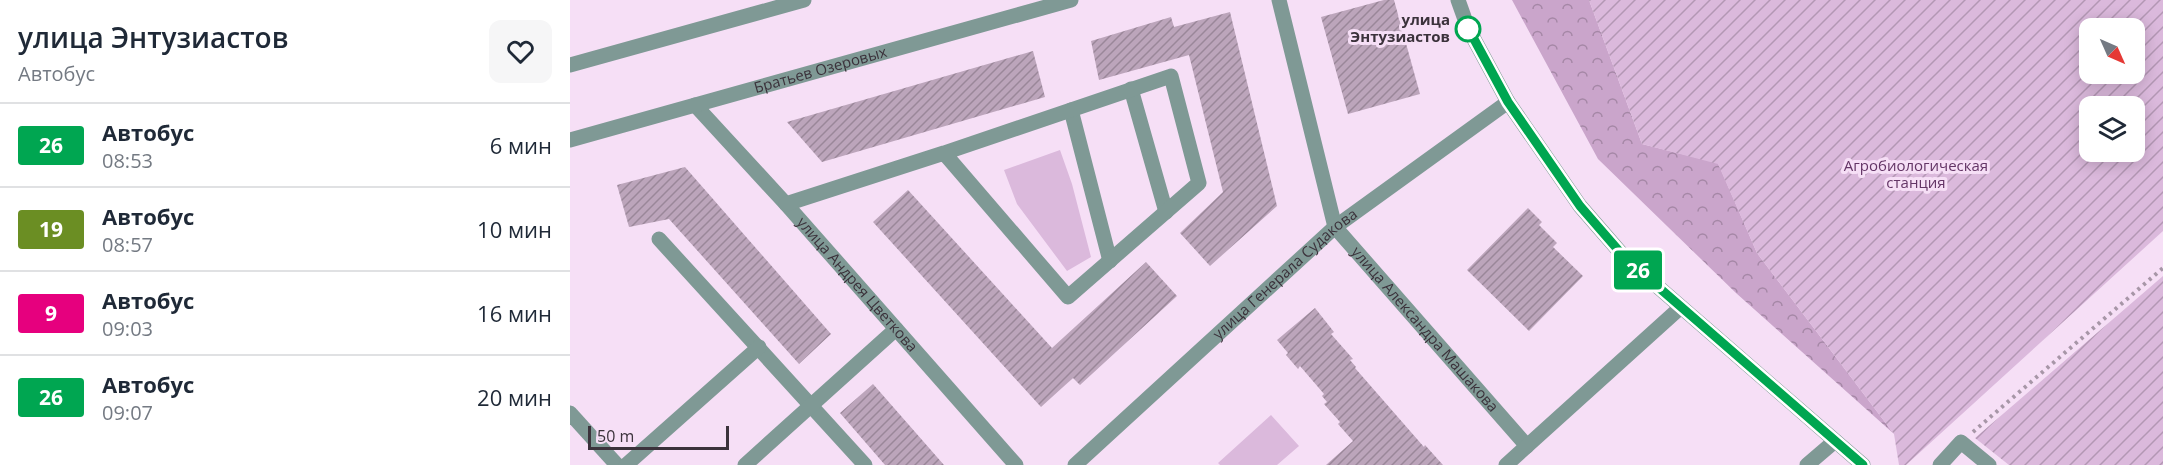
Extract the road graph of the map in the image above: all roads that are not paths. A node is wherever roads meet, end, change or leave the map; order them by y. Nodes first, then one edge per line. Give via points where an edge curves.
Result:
1 (804, 0) edge
2 (1071, 0) edge
3 (1279, 0) edge
4 (1458, 0) edge
5 (570, 65) edge
6 (1131, 89) junction
7 (1508, 102) junction
8 (695, 105) junction
9 (1071, 110) junction
10 (570, 140) edge
11 (944, 153) junction
12 (786, 204) junction
13 (1166, 212) junction
14 (1335, 227) junction
15 (659, 239) dead end
16 (1110, 261) junction
17 (1681, 307) junction
18 (896, 329) junction
19 (759, 348) junction
20 (812, 405) junction
21 (570, 413) edge
22 (1834, 441) junction
23 (1527, 446) junction
24 (617, 465) edge
25 (626, 465) edge
26 (745, 465) edge
27 (865, 465) edge
28 (1016, 465) edge
29 (1076, 465) edge
30 (1506, 465) edge
31 (1807, 465) edge
32 (1863, 465) edge
33 (1940, 465) edge
34 (1989, 465) edge

1 - 5 street
2 - 8 street, Братьев Озеровых
3 - 14 street, улица Александра Машакова
4 - 7 street via 1468,28
6 - 9 street
6 - 13 street
6 - 13 street via 1171,76 1198,183
7 - 14 street, улица Генерала Судакова
7 - 17 street via 1580,206 1626,259
8 - 10 street, Братьев Озеровых
8 - 12 street, улица Андрея Цветкова
9 - 11 street
9 - 16 street
11 - 12 street
11 - 16 street via 1068,297
12 - 18 street, улица Андрея Цветкова
13 - 16 street
14 - 23 street, улица Александра Машакова
14 - 29 street, улица Генерала Судакова
15 - 19 street
17 - 22 street
17 - 23 street
18 - 20 street
18 - 28 street, улица Андрея Цветкова
19 - 20 street
19 - 25 street
20 - 26 street
20 - 27 street
21 - 24 street
22 - 31 street
22 - 32 street
23 - 30 street
33 - 34 street via 1961,442

